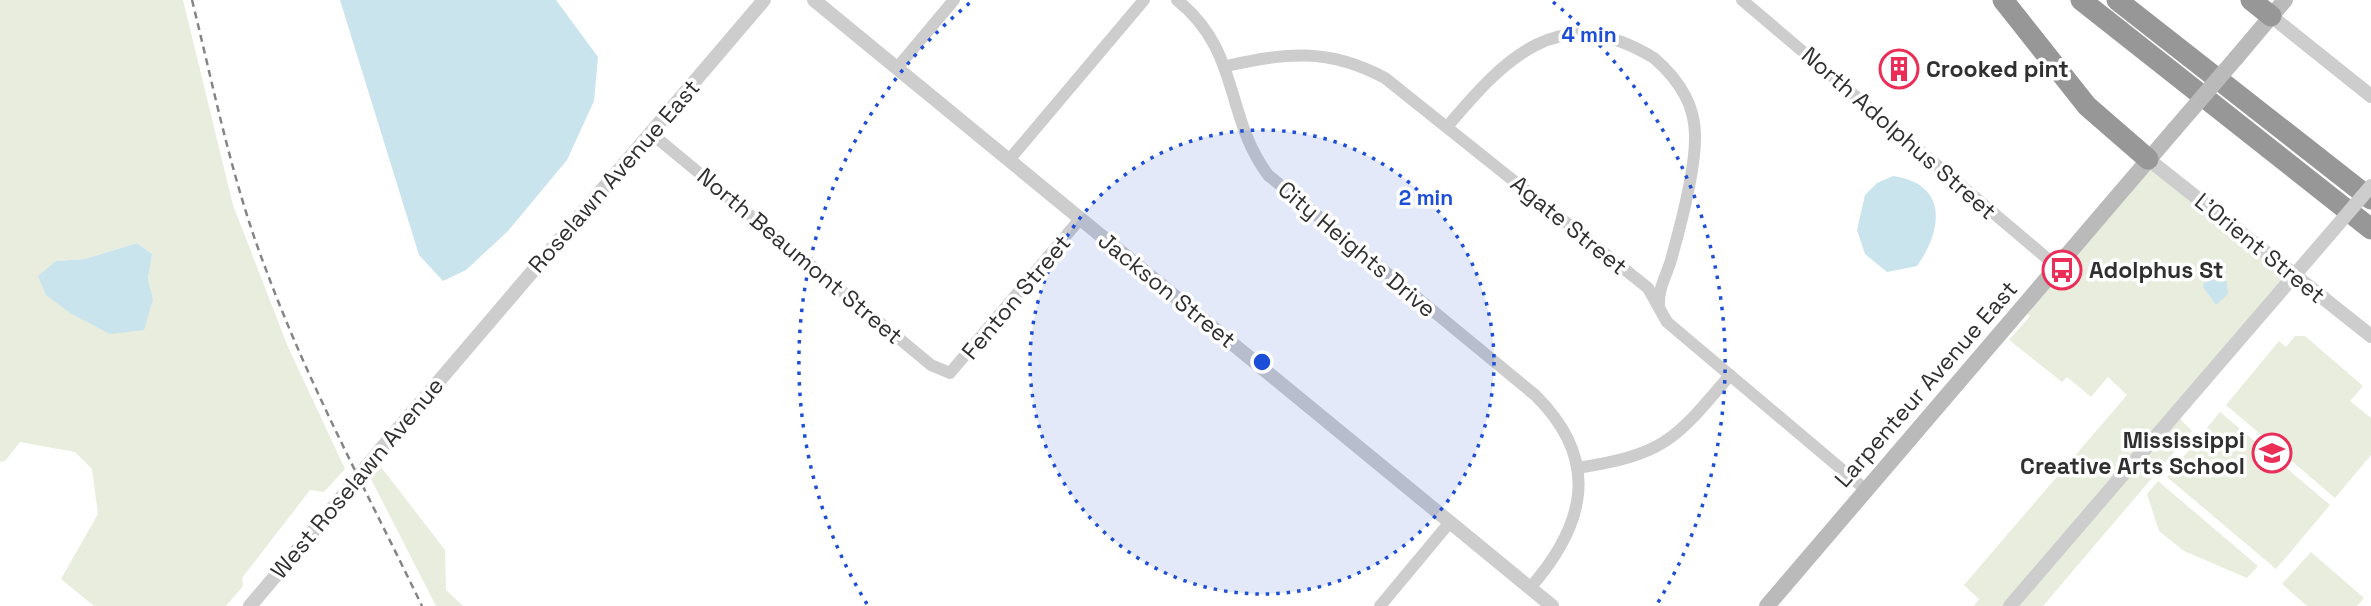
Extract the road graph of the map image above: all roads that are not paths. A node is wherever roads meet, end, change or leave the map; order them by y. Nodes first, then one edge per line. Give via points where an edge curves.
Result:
1 (764, 0) edge
2 (814, 0) edge
3 (954, 0) edge
4 (1144, 0) edge
5 (1177, 0) edge
6 (1742, 0) edge
7 (2003, 0) edge
8 (2081, 0) edge
9 (2117, 0) edge
10 (2251, 0) edge
11 (2278, 8) edge
12 (1226, 66) junction
13 (897, 68) junction
14 (2371, 96) edge
15 (1447, 127) junction
16 (652, 134) junction
17 (2148, 159) junction
18 (1009, 160) junction
19 (2371, 186) edge
20 (2371, 199) edge
21 (1080, 219) junction
22 (2371, 229) edge
23 (2056, 266) junction
24 (2294, 276) junction
25 (1659, 306) junction
26 (2371, 336) edge
27 (463, 351) joint
28 (950, 373) joint
29 (1730, 375) junction
30 (1577, 468) junction
31 (1865, 489) junction
32 (1450, 522) junction
33 (1530, 588) junction
34 (250, 606) edge
35 (1380, 606) edge
36 (1552, 606) edge
37 (1767, 606) edge
38 (2010, 606) edge

1 - 16 street, Roselawn Avenue East
2 - 13 street, Jackson Street
3 - 13 street
4 - 18 street
5 - 12 street, City Heights Drive via 1211,35
6 - 23 street, North Adolphus Street
7 - 17 highway via 2087,106
8 - 22 highway
9 - 20 highway
10 - 11 highway
11 - 14 street
11 - 17 main road, Larpenteur Avenue East, bridge
12 - 15 street, Agate Street via 1297,54 1349,62 1385,78
12 - 30 street, City Heights Drive via 1249,145 1268,175 1535,395 1559,422
13 - 18 street, Jackson Street
15 - 25 street, Agate Street via 1648,288
15 - 25 street via 1508,56 1547,32 1574,26 1602,29 1632,41 1661,64 1689,102 1695,133
16 - 27 street, Roselawn Avenue East
16 - 28 street, North Beaumont Street via 931,365
17 - 23 main road, Larpenteur Avenue East
17 - 24 street, L'Orient Street
18 - 21 street, Jackson Street
19 - 24 street, bridge
21 - 28 street, Fenton Street
21 - 32 street, Jackson Street
23 - 31 main road, Larpenteur Avenue East
24 - 26 street, L'Orient Street
24 - 38 street
25 - 29 street, Agate Street via 1667,323
27 - 34 street, West Roselawn Avenue, bridge
29 - 30 street via 1665,444 1633,458
29 - 31 street, Agate Street
30 - 33 street via 1577,504 1568,536
31 - 37 main road, Larpenteur Avenue East
32 - 33 street, Jackson Street
32 - 35 street
33 - 36 street, Jackson Street

